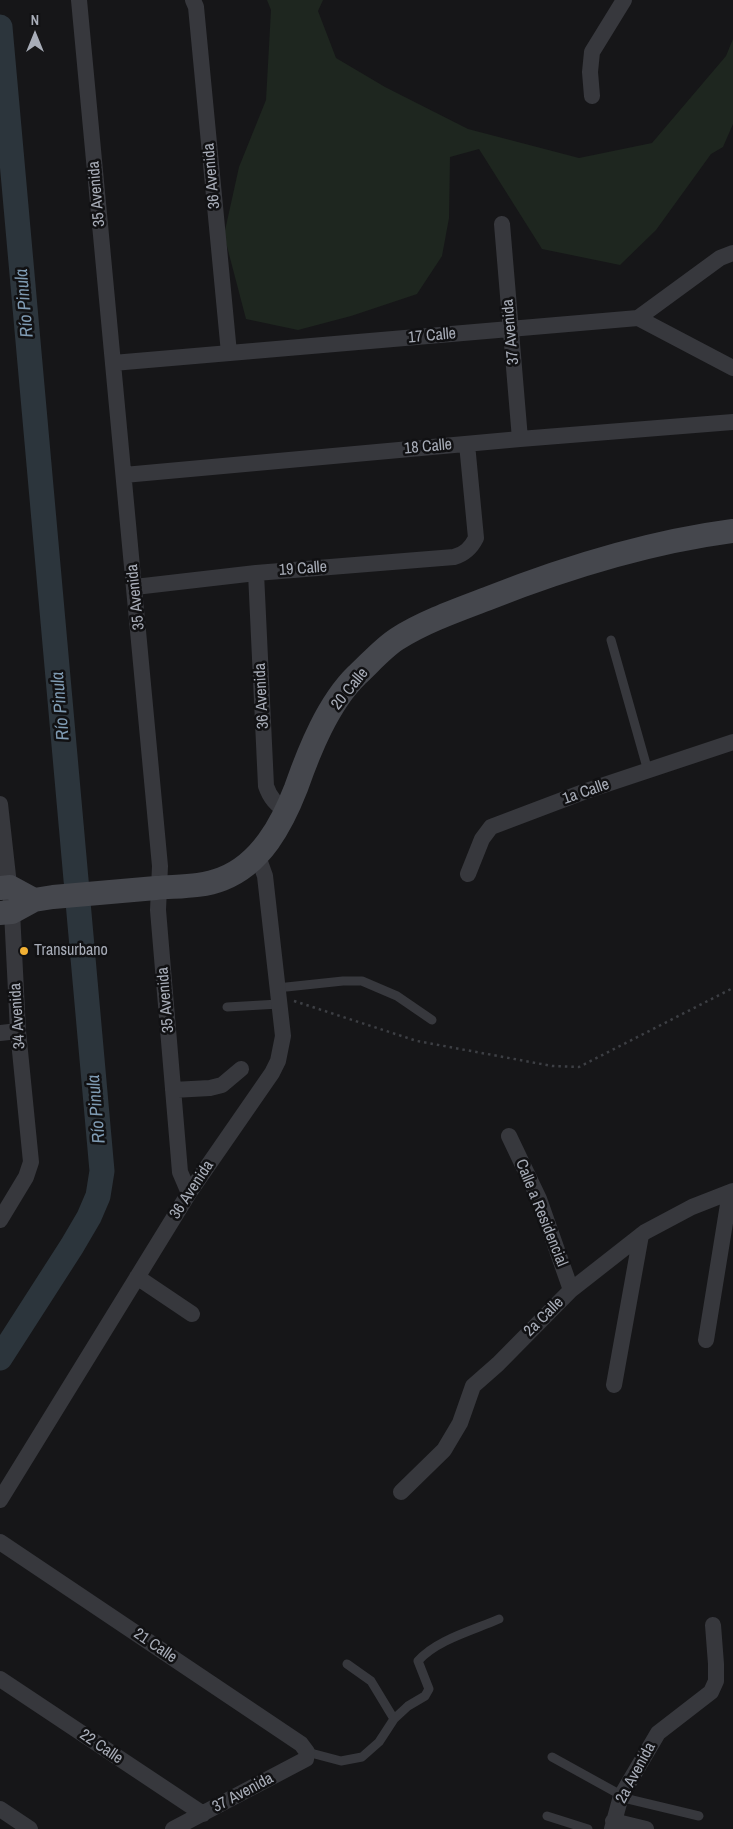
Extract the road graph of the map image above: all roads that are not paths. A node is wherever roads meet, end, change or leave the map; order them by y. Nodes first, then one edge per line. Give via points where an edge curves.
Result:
1 (79, 0) edge
2 (193, 0) edge
3 (624, 0) edge
4 (592, 96) dead end
5 (502, 224) dead end
6 (732, 253) edge
7 (638, 318) junction
8 (510, 329) junction
9 (229, 353) junction
10 (113, 363) junction
11 (733, 368) edge
12 (733, 422) edge
13 (520, 439) junction
14 (467, 444) junction
15 (124, 474) junction
16 (733, 531) edge
17 (256, 572) junction
18 (135, 587) junction
19 (611, 640) dead end
20 (733, 742) edge
21 (648, 771) junction
22 (0, 804) edge
23 (287, 812) junction
24 (256, 857) junction
25 (468, 874) dead end
26 (5, 887) edge
27 (159, 888) junction
28 (44, 898) junction
29 (6, 912) edge
30 (278, 996) junction
31 (227, 1008) dead end
32 (432, 1020) dead end
33 (18, 1031) junction
34 (0, 1032) edge
35 (241, 1069) dead end
36 (173, 1090) junction
37 (509, 1136) dead end
38 (732, 1192) edge
39 (189, 1193) junction
40 (0, 1220) edge
41 (641, 1235) junction
42 (138, 1277) junction
43 (571, 1290) junction
44 (192, 1314) dead end
45 (706, 1340) dead end
46 (614, 1384) dead end
47 (402, 1492) dead end
48 (0, 1500) edge
49 (0, 1542) edge
50 (499, 1619) dead end
51 (713, 1625) dead end
52 (347, 1664) dead end
53 (0, 1679) edge
54 (394, 1719) junction
55 (307, 1752) junction
56 (552, 1757) dead end
57 (622, 1796) junction
58 (0, 1809) edge
59 (203, 1814) junction
60 (548, 1816) dead end
61 (699, 1816) dead end
62 (612, 1825) edge
63 (30, 1829) edge
64 (173, 1829) edge
65 (588, 1829) edge
66 (646, 1829) edge

1 - 10 street, 35 Avenida
2 - 9 street, 36 Avenida
3 - 4 street via 592,52
5 - 8 street, 37 Avenida
6 - 7 street via 720,258
7 - 8 street, 17 Calle
7 - 11 street
8 - 9 street, 17 Calle
8 - 13 street, 37 Avenida
9 - 10 street, 17 Calle
10 - 15 street, 35 Avenida
12 - 13 street, 18 Calle
13 - 14 street, 18 Calle
14 - 15 street, 18 Calle
14 - 17 street, 19 Calle via 476,538 460,555
15 - 18 street, 35 Avenida
16 - 23 main road, 20 Calle via 690,537 605,558 450,613 397,639 355,677 337,701 319,732
17 - 18 street, 19 Calle
17 - 23 street, 36 Avenida via 266,786 276,804
18 - 27 street, 35 Avenida via 160,866
19 - 21 lane
20 - 21 street, 1a Calle
21 - 25 street, 1a Calle via 491,827 482,839
22 - 26 street, 34 Avenida
23 - 24 main road, 20 Calle
24 - 27 main road, 20 Calle via 222,879
24 - 30 street, 36 Avenida via 265,876
26 - 28 main road
26 - 29 street, 34 Avenida
27 - 28 main road, 20 Calle
27 - 36 street, 35 Avenida via 158,910
28 - 29 main road, 20 Calle
29 - 33 street, 34 Avenida
30 - 31 lane
30 - 32 lane via 343,981 362,981 397,996
30 - 39 street, 36 Avenida via 283,1036 278,1061
33 - 34 street
33 - 40 street, 34 Avenida via 31,1162 26,1177
35 - 36 street via 222,1085
36 - 39 street, 35 Avenida via 180,1172
37 - 43 street, Calle a Residencial via 538,1199
38 - 41 street, 2a Calle via 692,1207
38 - 45 street
39 - 42 street, 36 Avenida
41 - 43 street, 2a Calle
41 - 46 street
42 - 44 street
42 - 48 street, 36 Avenida
43 - 47 street, 2a Calle via 473,1386 460,1423 444,1450
49 - 55 street, 21 Calle via 302,1744
50 - 54 lane via 425,1653 418,1661 429,1689 425,1696
51 - 57 street, 2a Avenida via 716,1681 711,1692 658,1733
52 - 54 lane via 371,1681
53 - 59 street, 22 Calle
54 - 55 lane via 379,1742 362,1757 341,1761
55 - 59 street, 37 Avenida via 306,1758
56 - 57 lane
57 - 61 lane
57 - 62 street, 2a Avenida
58 - 63 street
59 - 64 street, 37 Avenida
60 - 65 lane
62 - 66 street

